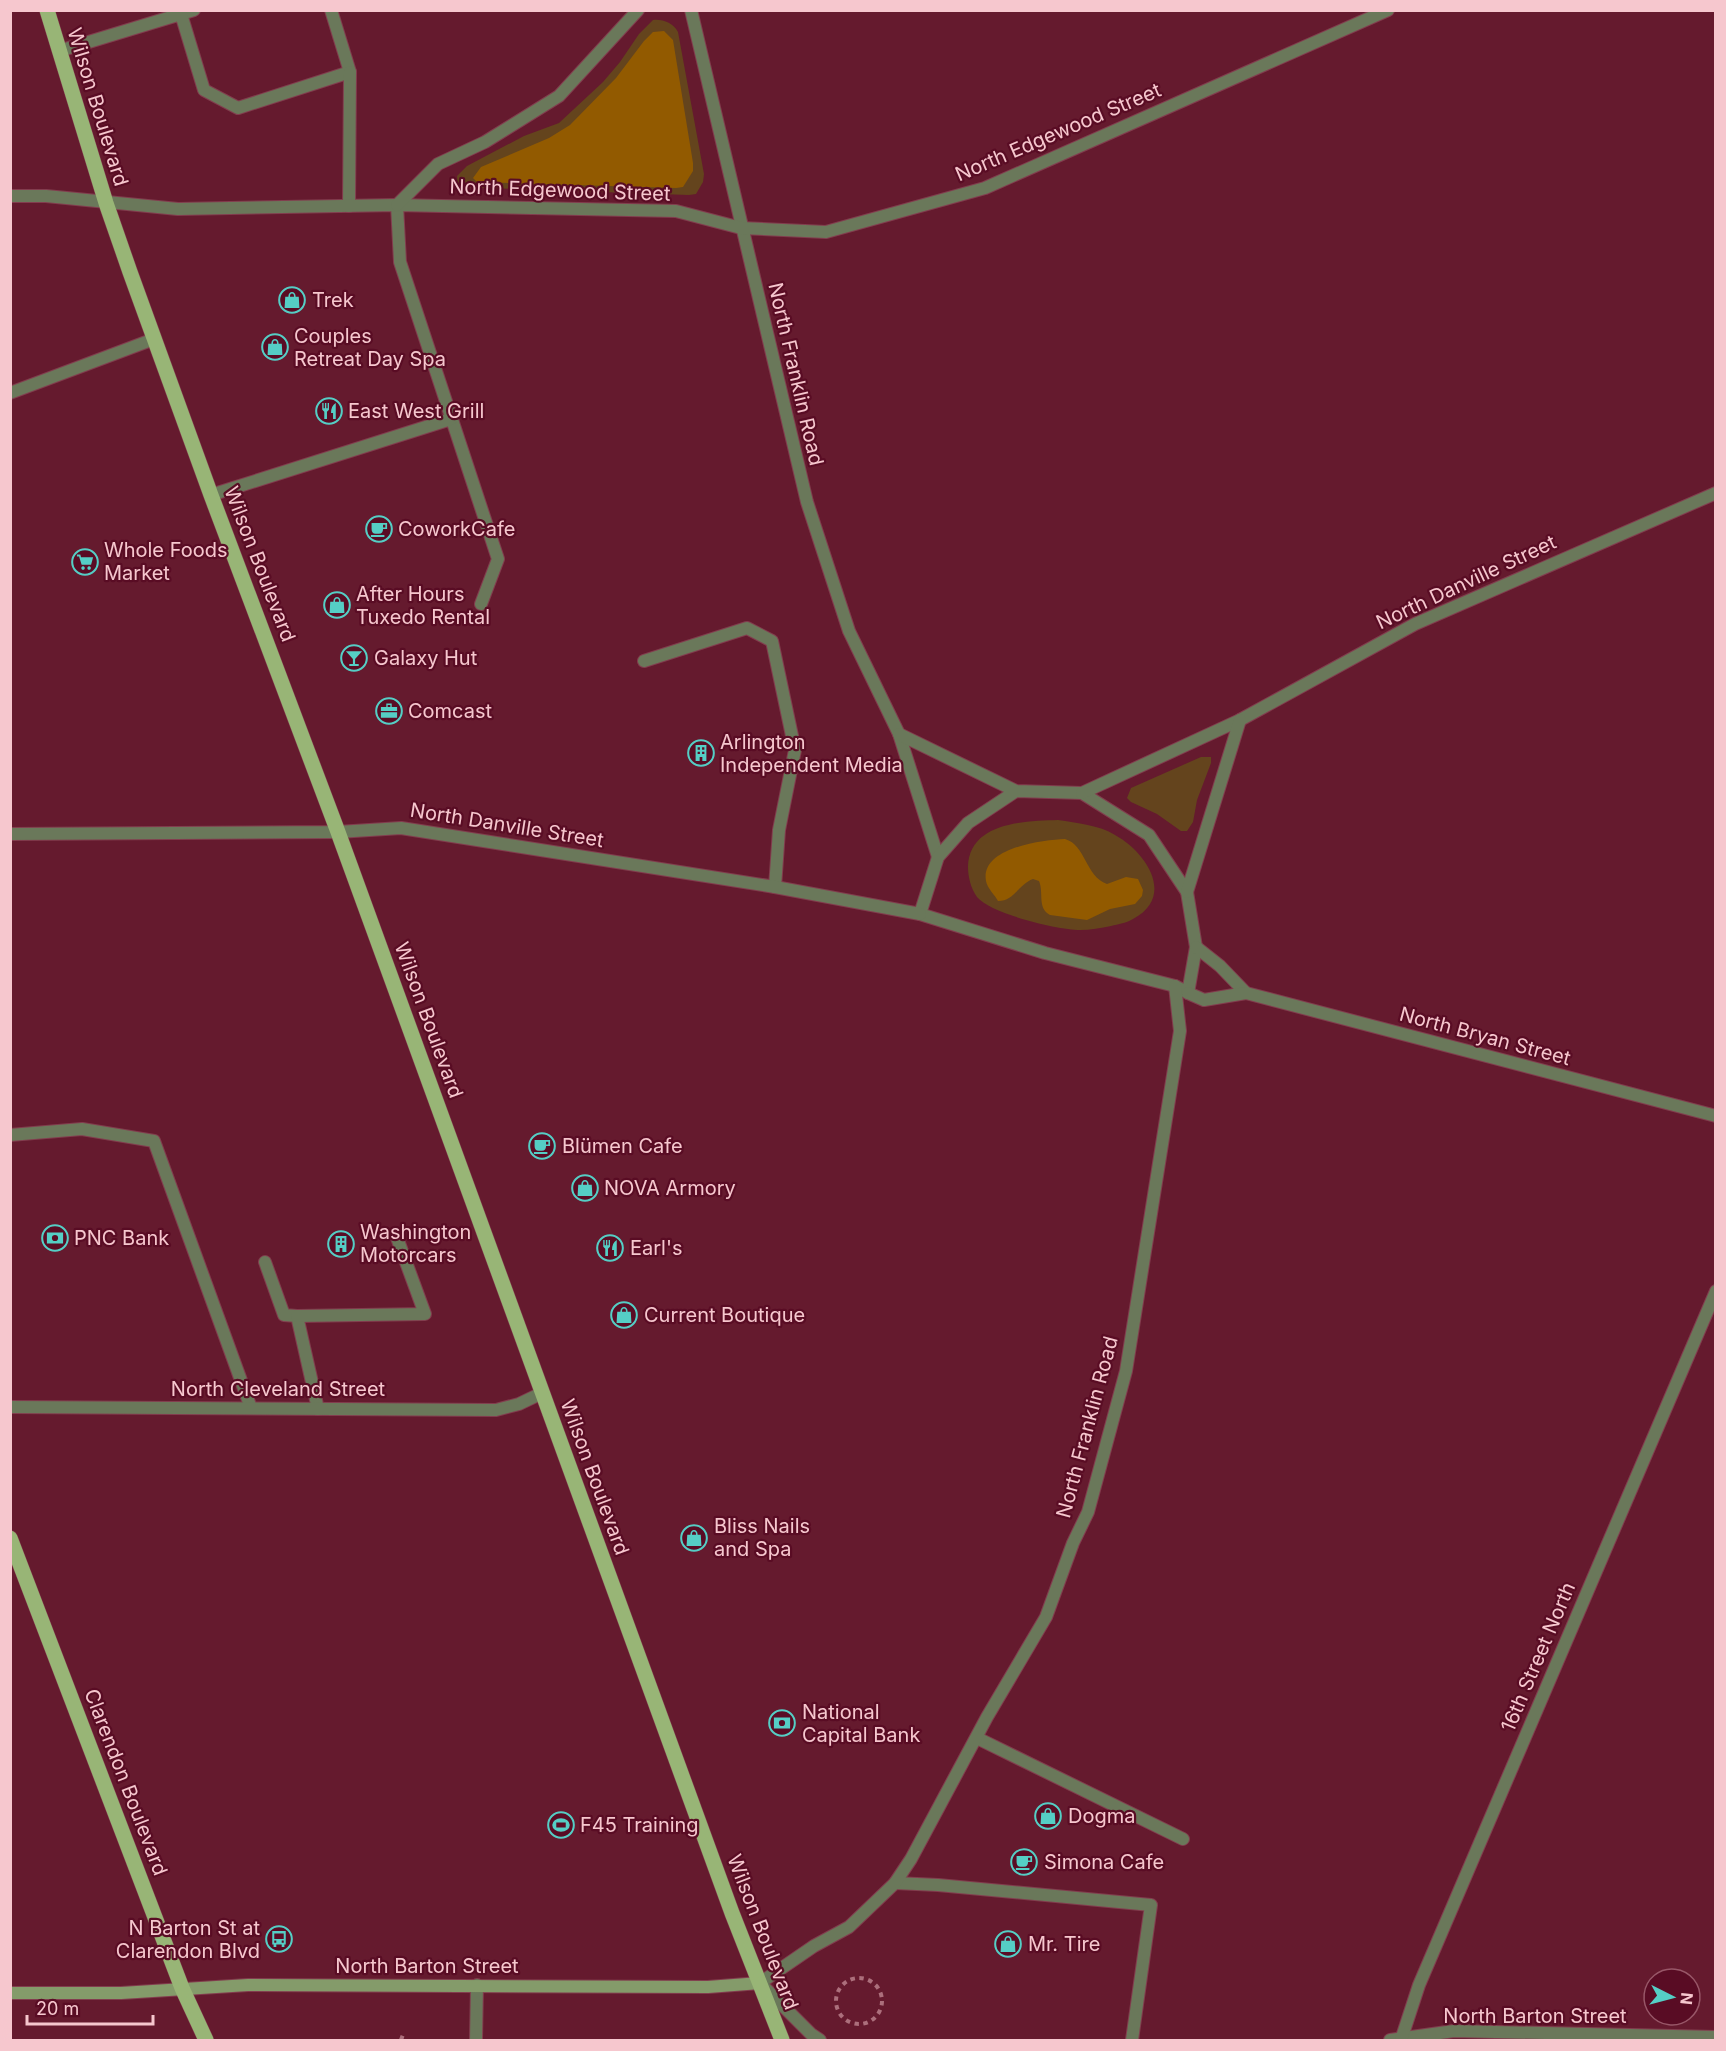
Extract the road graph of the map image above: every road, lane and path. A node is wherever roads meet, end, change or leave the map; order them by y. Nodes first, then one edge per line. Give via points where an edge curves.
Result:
1 (47, 10) edge
2 (331, 10) edge
3 (638, 10) edge
4 (691, 10) edge
5 (1388, 10) edge
6 (188, 12) edge
7 (59, 51) junction
8 (350, 72) junction
9 (10, 196) edge
10 (106, 203) junction
11 (397, 205) junction
12 (349, 206) junction
13 (741, 228) junction
14 (154, 339) junction
15 (10, 393) edge
16 (451, 419) junction
17 (1716, 493) edge
18 (211, 495) junction
19 (481, 604) dead end
20 (644, 661) dead end
21 (1240, 720) junction
22 (899, 734) junction
23 (1016, 791) junction
24 (1082, 793) junction
25 (338, 832) junction
26 (10, 834) edge
27 (938, 857) junction
28 (775, 887) junction
29 (1187, 892) junction
30 (920, 914) junction
31 (1196, 947) junction
32 (1175, 986) junction
33 (1188, 993) junction
34 (1246, 993) junction
35 (1716, 1116) edge
36 (11, 1135) edge
37 (396, 1235) dead end
38 (265, 1262) dead end
39 (1716, 1292) edge
40 (297, 1316) junction
41 (542, 1393) junction
42 (10, 1407) edge
43 (251, 1408) junction
44 (318, 1409) junction
45 (10, 1538) edge
46 (976, 1738) junction
47 (1184, 1839) dead end
48 (895, 1883) junction
49 (760, 1983) junction
50 (477, 1985) junction
51 (182, 1988) junction
52 (10, 1993) edge
53 (836, 2002) joint
54 (404, 2032) dead end
55 (1716, 2037) edge
56 (206, 2040) edge
57 (401, 2040) edge
58 (476, 2040) edge
59 (782, 2040) edge
60 (820, 2040) edge
61 (1132, 2040) edge
62 (1398, 2040) edge

1 - 7 main road, Wilson Boulevard
2 - 8 street
3 - 11 street via 559,96 485,142 438,164
4 - 13 street, North Franklin Road
5 - 13 street, North Edgewood Street via 985,188 826,232
6 - 7 street
6 - 8 street via 204,90 238,108
7 - 10 main road, Wilson Boulevard
8 - 12 street
9 - 10 street, North Edgewood Street
10 - 12 street, North Edgewood Street via 178,209
10 - 14 main road, Wilson Boulevard
11 - 12 street, North Edgewood Street
11 - 13 street, North Edgewood Street via 676,212
11 - 16 street via 400,262
13 - 22 street, North Franklin Road via 807,502 849,631
14 - 15 street
14 - 18 main road, Wilson Boulevard
16 - 18 street
16 - 19 street via 498,559
17 - 21 street, North Danville Street via 1415,624
18 - 25 main road, Wilson Boulevard
20 - 28 street via 747,628 772,641 795,750 779,830
21 - 24 street, North Danville Street
21 - 29 street
22 - 23 street
22 - 27 street
23 - 24 street
23 - 27 street via 968,823
24 - 29 street via 1149,836
25 - 26 street, North Danville Street
25 - 28 street, North Danville Street via 401,828
25 - 41 main road, Wilson Boulevard
27 - 30 street
28 - 30 street, North Danville Street
29 - 31 street
30 - 32 street, North Danville Street via 1045,953
31 - 33 street
31 - 34 street
32 - 33 street, North Bryan Street
32 - 46 street, North Franklin Road via 1180,1031 1126,1371 1088,1512 1046,1617
33 - 34 street, North Bryan Street via 1204,1000
34 - 35 street, North Bryan Street
36 - 43 street via 82,1129 154,1141
37 - 40 street via 425,1314
38 - 40 street via 284,1315
39 - 62 street, 16th Street North
40 - 44 street
41 - 44 street, North Cleveland Street via 496,1410
41 - 49 main road, Wilson Boulevard
42 - 43 street, North Cleveland Street
43 - 44 street, North Cleveland Street
45 - 51 main road, Clarendon Boulevard
46 - 47 street
46 - 48 street, North Franklin Road
48 - 49 street, North Franklin Road via 849,1927
48 - 61 street via 1150,1905
49 - 50 street, North Barton Street via 708,1987
49 - 59 main road, Wilson Boulevard
49 - 60 street
50 - 51 street, North Barton Street
50 - 58 street
51 - 52 street, North Barton Street via 121,1993
51 - 56 main road, Clarendon Boulevard
53 - 53 path via 840,1988 850,1980 862,1978 873,1983 882,2002 878,2014 860,2024 841,2016
54 - 57 path
55 - 62 street, North Barton Street via 1454,2031

